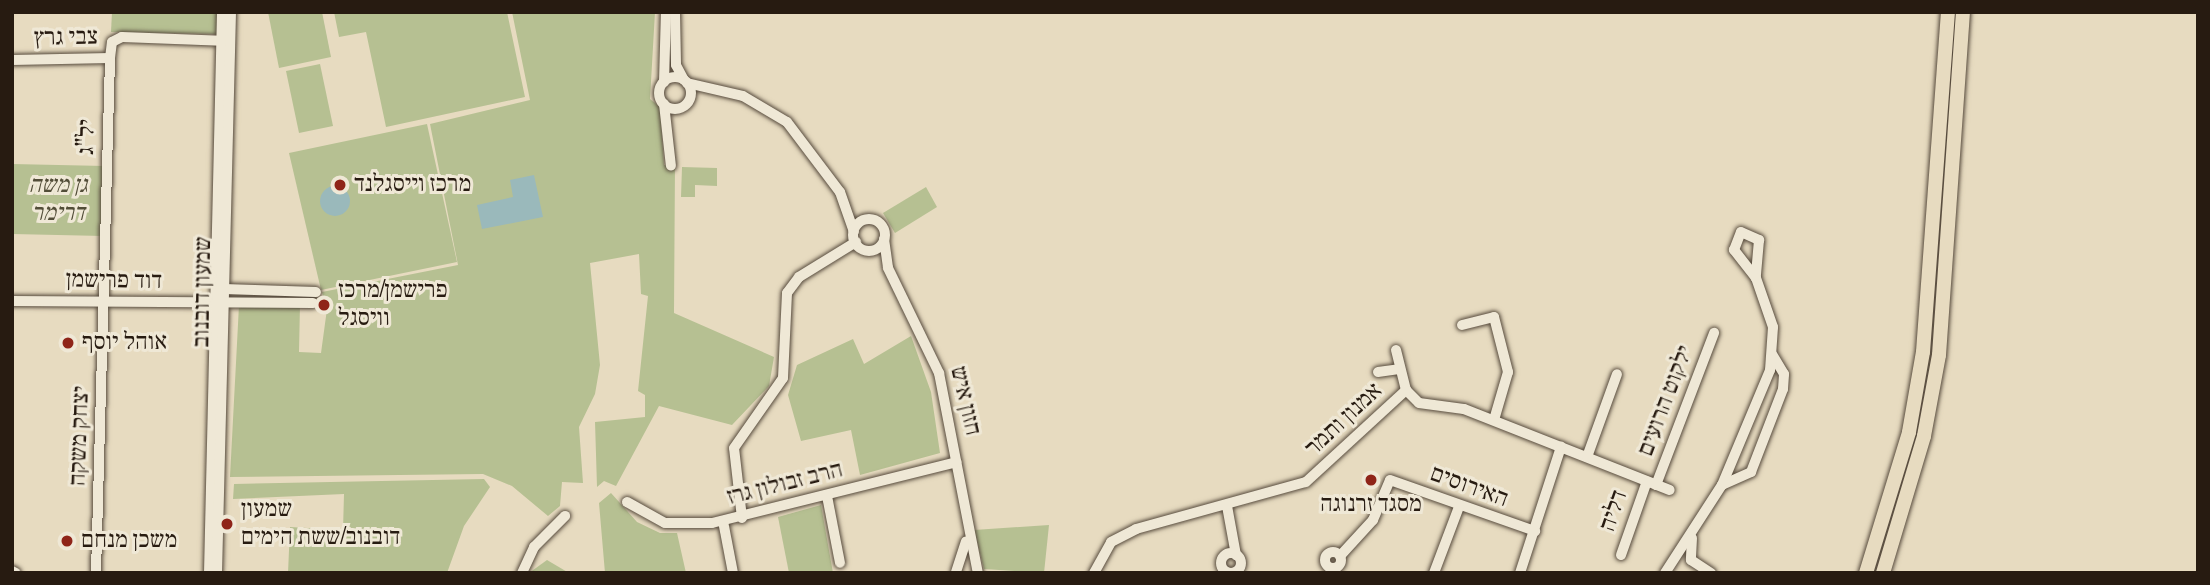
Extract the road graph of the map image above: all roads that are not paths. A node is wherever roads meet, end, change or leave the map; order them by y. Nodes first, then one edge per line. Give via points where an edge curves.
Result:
1 (222, 12) edge
2 (231, 12) edge
3 (666, 12) edge
4 (675, 12) edge
5 (1948, 12) edge
6 (1963, 12) edge
7 (226, 41) junction
8 (110, 58) junction
9 (12, 60) edge
10 (686, 82) junction
11 (662, 85) junction
12 (714, 93) junction
13 (663, 102) junction
14 (685, 105) junction
15 (671, 126) junction
16 (671, 166) dead end
17 (842, 196) junction
18 (871, 219) junction
19 (884, 239) junction
20 (858, 241) junction
21 (1756, 278) dead end
22 (900, 290) junction
23 (221, 297) junction
24 (314, 298) dead end
25 (12, 301) edge
26 (105, 301) junction
27 (1462, 325) dead end
28 (1714, 333) dead end
29 (1396, 350) dead end
30 (1772, 354) junction
31 (1399, 369) junction
32 (1378, 372) dead end
33 (1617, 374) dead end
34 (1406, 390) junction
35 (1494, 421) junction
36 (1562, 447) junction
37 (1587, 457) junction
38 (957, 462) junction
39 (1652, 483) junction
40 (1722, 485) junction
41 (1670, 490) dead end
42 (827, 496) junction
43 (627, 502) dead end
44 (1227, 506) junction
45 (1459, 508) junction
46 (565, 516) dead end
47 (742, 518) junction
48 (723, 522) junction
49 (966, 529) junction
50 (1535, 531) junction
51 (1692, 537) junction
52 (1621, 555) dead end
53 (1340, 556) dead end
54 (840, 563) dead end
55 (956, 572) edge
56 (1226, 572) edge
57 (96, 573) edge
58 (209, 573) edge
59 (217, 573) edge
60 (523, 573) edge
61 (733, 573) edge
62 (977, 573) edge
63 (1094, 573) edge
64 (1434, 573) edge
65 (1520, 573) edge
66 (1665, 573) edge
67 (1710, 573) edge
68 (1866, 573) edge
69 (1883, 573) edge

1 - 7 street, שמעון דובנוב
2 - 7 street, שמעון דובנוב
3 - 11 street
4 - 10 street via 676,65
5 - 68 main road via 1923,352 1909,432
6 - 69 main road via 1939,355 1924,436
7 - 8 street, צבי גרץ via 122,37 112,42
7 - 23 street, שמעון דובנוב
8 - 9 street, צבי גרץ
8 - 26 street, יל"ג
10 - 11 street
10 - 12 street, חזון איש
10 - 14 street
11 - 13 street
12 - 14 street
12 - 17 street, חזון איש via 743,96 787,122
13 - 14 street
13 - 15 street
14 - 15 street
15 - 16 street
17 - 18 street, חזון איש
17 - 20 street, חזון איש
18 - 19 street, חזון איש via 883,227
18 - 20 street
19 - 20 street via 877,248
19 - 22 street, חזון איש
20 - 22 street, חזון איש
20 - 47 street via 789,289 783,378 734,448
21 - 30 street via 1773,327
22 - 38 street, חזון איש via 937,370
23 - 24 street, דוד פרישמן
23 - 26 street, דוד פרישמן
23 - 58 street, שמעון דובנוב
23 - 59 street, שמעון דובנוב
25 - 26 street, דוד פרישמן
26 - 57 street, יצחק משקה
27 - 35 street via 1494,317 1508,372
28 - 39 street, ילקוט הרועים
29 - 31 street
30 - 40 street via 1752,421
30 - 40 street via 1784,374 1783,389 1751,472
31 - 32 street
31 - 34 street
33 - 37 street
34 - 35 street, אמנון ותמר via 1419,403 1452,405
34 - 44 street, אמנון ותמר via 1322,472 1292,489
35 - 36 street, אמנון ותמר
36 - 37 street, אמנון ותמר
36 - 50 street
37 - 39 street, אמנון ותמר
38 - 42 street, הרב זבולון גרז
38 - 49 street, חזון איש
39 - 41 street, אמנון ותמר
39 - 52 street, דליה
40 - 51 street
42 - 47 street, הרב זבולון גרז
42 - 54 street
43 - 48 street, הרב זבולון גרז via 672,524
44 - 56 street via 1238,569
44 - 63 street, אמנון ותמר via 1125,534 1103,552
45 - 50 street, האירוסים
45 - 53 street, האירוסים via 1390,480 1377,514
45 - 64 street
46 - 60 street via 534,547
47 - 48 street, הרב זבולון גרז
48 - 61 street
49 - 55 street, חזון איש
49 - 62 street, חזון איש
50 - 65 street
51 - 66 street
51 - 67 street via 1690,560
55 - 62 street

